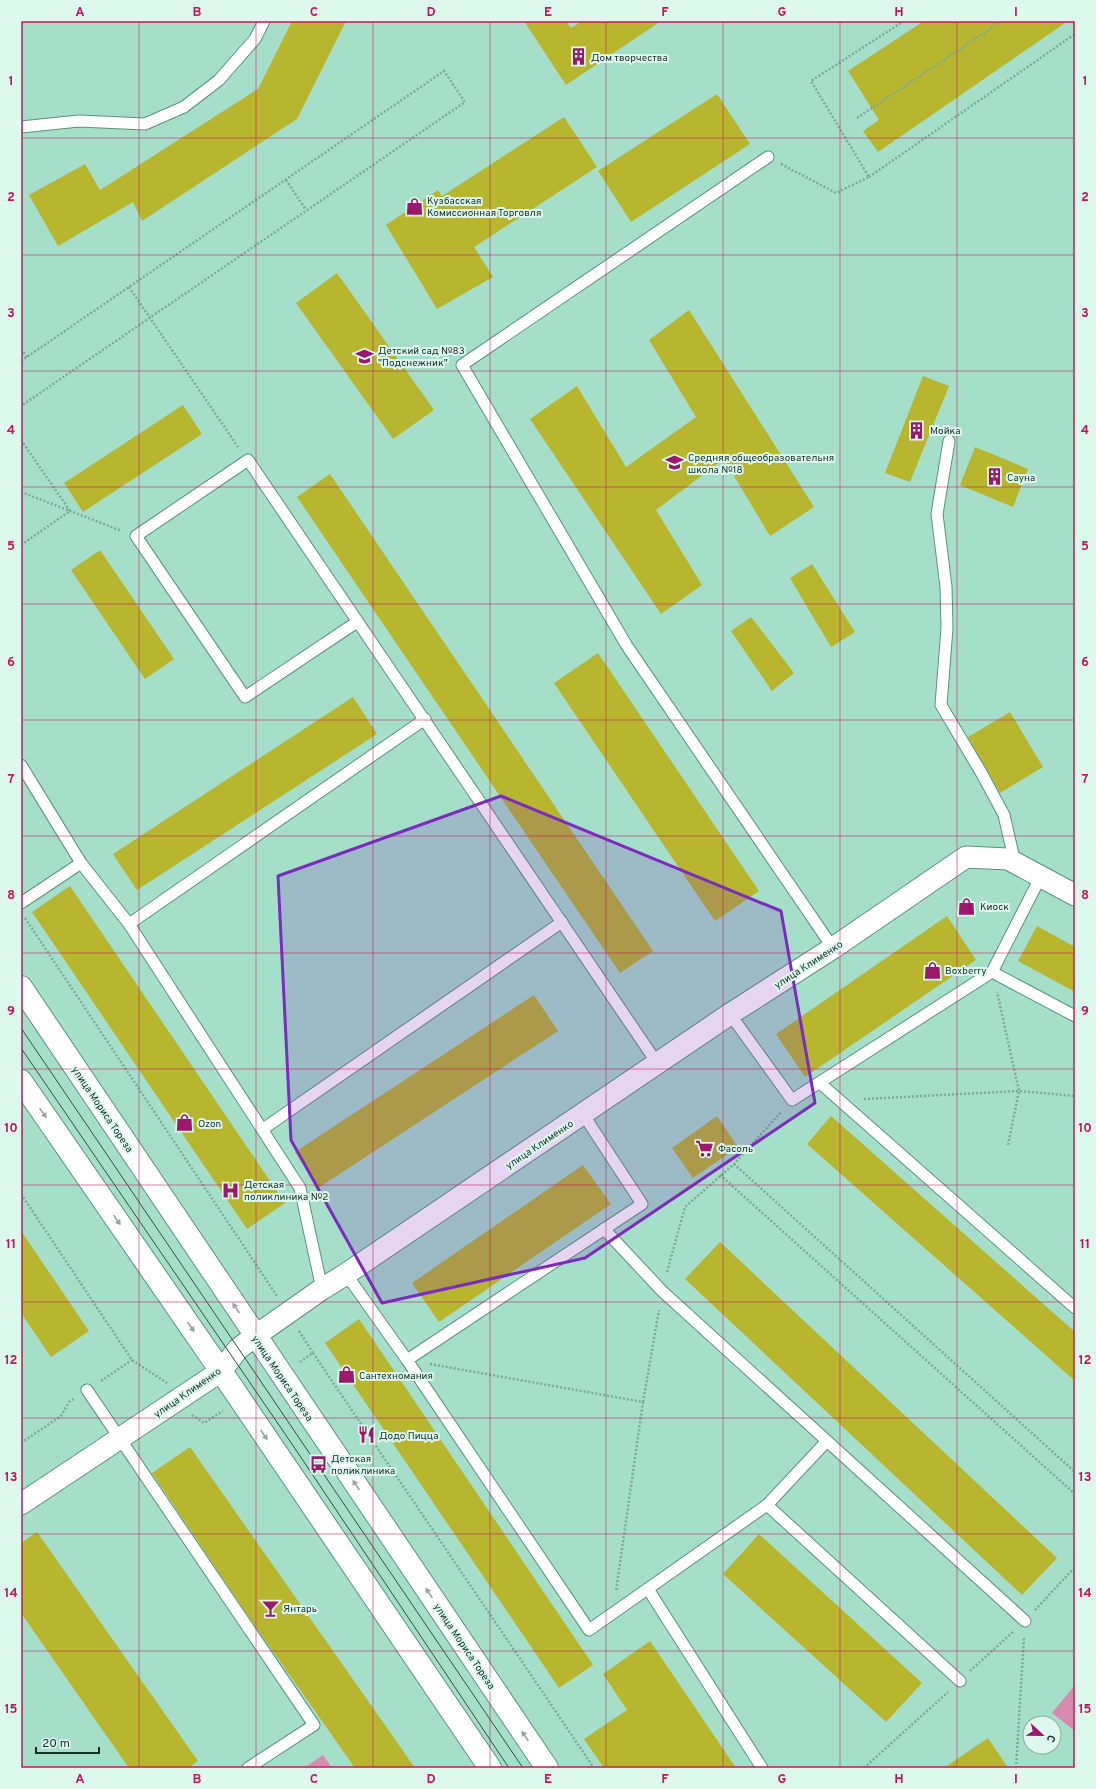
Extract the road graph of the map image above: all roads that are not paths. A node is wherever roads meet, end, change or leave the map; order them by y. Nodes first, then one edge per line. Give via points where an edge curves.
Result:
1 (264, 21) edge
2 (21, 127) edge
3 (768, 157) road end
4 (949, 441) dead end
5 (357, 622) junction
6 (425, 719) junction
7 (21, 765) edge
8 (80, 863) junction
9 (1015, 863) junction
10 (1041, 876) junction
11 (1075, 895) edge
12 (21, 903) edge
13 (562, 922) junction
14 (129, 924) junction
15 (833, 948) junction
16 (992, 972) junction
17 (21, 987) edge
18 (730, 1014) junction
19 (1075, 1016) edge
20 (657, 1064) junction
21 (21, 1081) edge
22 (820, 1083) junction
23 (583, 1114) junction
24 (262, 1129) junction
25 (604, 1229) junction
26 (346, 1274) junction
27 (322, 1289) junction
28 (1075, 1308) edge
29 (255, 1336) junction
30 (407, 1360) junction
31 (221, 1371) junction
32 (87, 1390) dead end
33 (119, 1439) junction
34 (827, 1441) junction
35 (21, 1504) edge
36 (767, 1505) junction
37 (648, 1589) junction
38 (1025, 1621) road end
39 (960, 1681) road end
40 (248, 1768) edge
41 (490, 1768) edge
42 (547, 1768) edge
43 (762, 1768) edge

1 - 2 lane via 254,38 219,80 184,107 145,124 79,121
3 - 15 lane via 462,364 627,646
4 - 9 lane via 937,514 946,587 947,628 941,705 1004,815
5 - 5 lane via 245,697 136,536 248,460
5 - 6 lane
6 - 13 lane
6 - 14 lane
7 - 8 lane
8 - 12 lane
8 - 14 lane
9 - 10 street, улица Клименко
9 - 15 street, улица Клименко via 1008,859 966,857
10 - 11 street, улица Клименко
10 - 16 lane
13 - 20 lane
13 - 24 lane
14 - 24 lane
15 - 18 street, улица Клименко
16 - 19 lane
16 - 22 lane
29 -> 17 street, улица Мориса Тореза
18 - 20 street, улица Клименко
18 - 22 lane via 792,1100
20 - 23 street, улица Клименко
21 -> 31 street
22 - 28 lane
23 - 25 lane via 642,1204
23 - 26 street, улица Клименко
24 - 27 lane via 300,1188
25 - 30 lane
25 - 34 lane via 662,1291
26 - 27 street, улица Клименко
26 - 30 lane
27 - 29 street, улица Клименко
29 - 31 street, улица Клименко via 238,1349
42 -> 29 street, улица Мориса Тореза
30 - 37 lane via 589,1630
31 - 33 street, улица Клименко
31 -> 41 street
32 - 33 lane
33 - 35 street, улица Клименко
33 - 40 lane via 314,1725
34 - 36 lane
34 - 38 lane
36 - 37 lane
36 - 39 lane
37 - 43 lane

